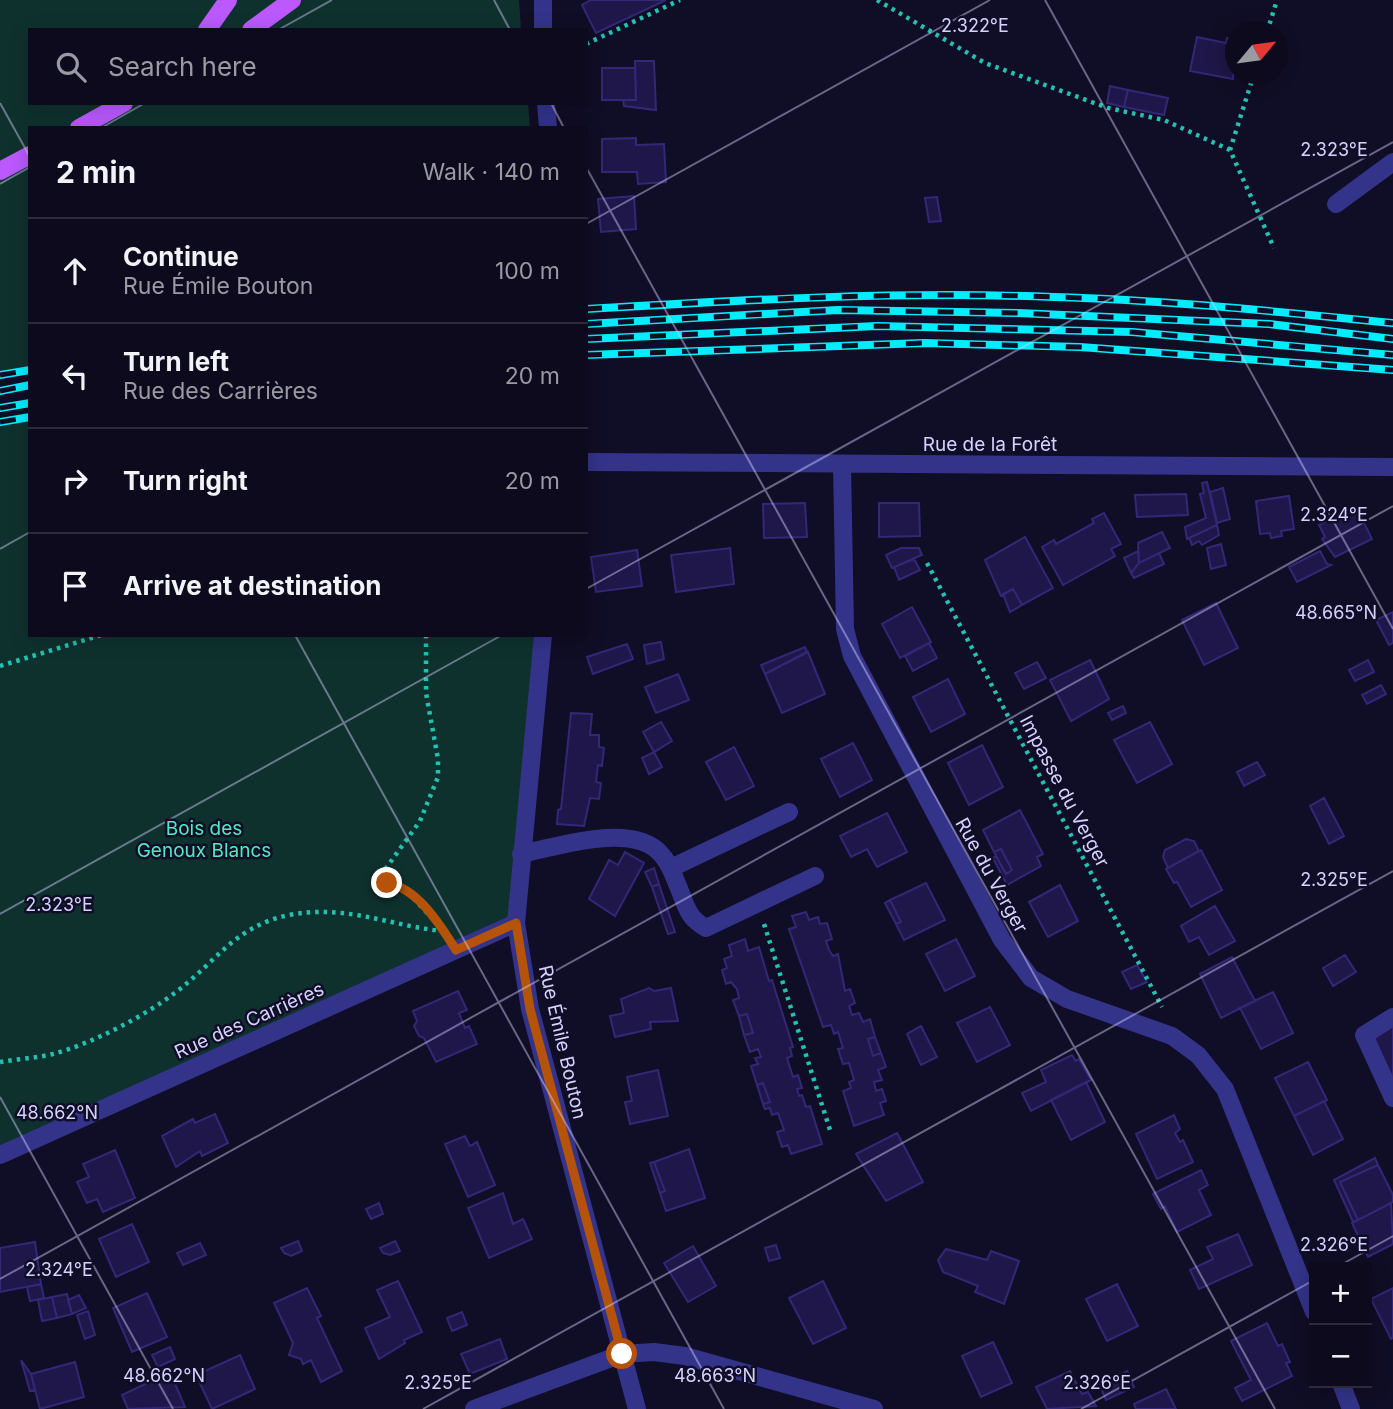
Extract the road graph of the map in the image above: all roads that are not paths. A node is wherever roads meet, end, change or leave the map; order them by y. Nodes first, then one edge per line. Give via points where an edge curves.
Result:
1 (228, 0) edge
2 (292, 0) edge
3 (543, 0) edge
4 (208, 28) edge
5 (254, 28) edge
6 (543, 28) edge
7 (120, 105) edge
8 (546, 105) edge
9 (83, 126) edge
10 (548, 126) edge
11 (28, 156) edge
12 (1393, 162) edge
13 (0, 171) edge
14 (1336, 204) dead end
15 (588, 462) edge
16 (842, 464) junction
17 (1393, 467) edge
18 (1393, 473) edge
19 (1393, 480) edge
20 (543, 637) edge
21 (789, 811) dead end
22 (521, 854) junction
23 (671, 868) junction
24 (815, 876) dead end
25 (516, 923) junction
26 (1393, 1017) edge
27 (1393, 1098) edge
28 (0, 1155) edge
29 (1309, 1299) edge
30 (622, 1354) junction
31 (1343, 1388) edge
32 (474, 1409) edge
33 (637, 1409) edge
34 (874, 1409) edge
35 (1351, 1409) edge

1 - 4 main road
2 - 5 main road
3 - 6 street
7 - 9 main road
8 - 10 street
11 - 13 main road
12 - 14 street
15 - 16 street, Rue de la Forêt
16 - 17 street, Rue de la Forêt
16 - 29 street, Rue du Verger via 845,629 852,656 1002,940 1031,978 1066,999 1172,1037 1198,1055 1225,1089
18 - 19 street
20 - 22 street, Rue Émile Bouton
21 - 23 street
22 - 23 street via 623,837 643,841
22 - 25 street, Rue Émile Bouton
23 - 24 street via 692,920 706,928
25 - 28 street, Rue des Carrières
25 - 30 street, Rue Émile Bouton via 530,1009
26 - 27 street via 1364,1035
30 - 32 street
30 - 33 street, Rue Émile Bouton
30 - 34 street via 685,1356
31 - 35 street

